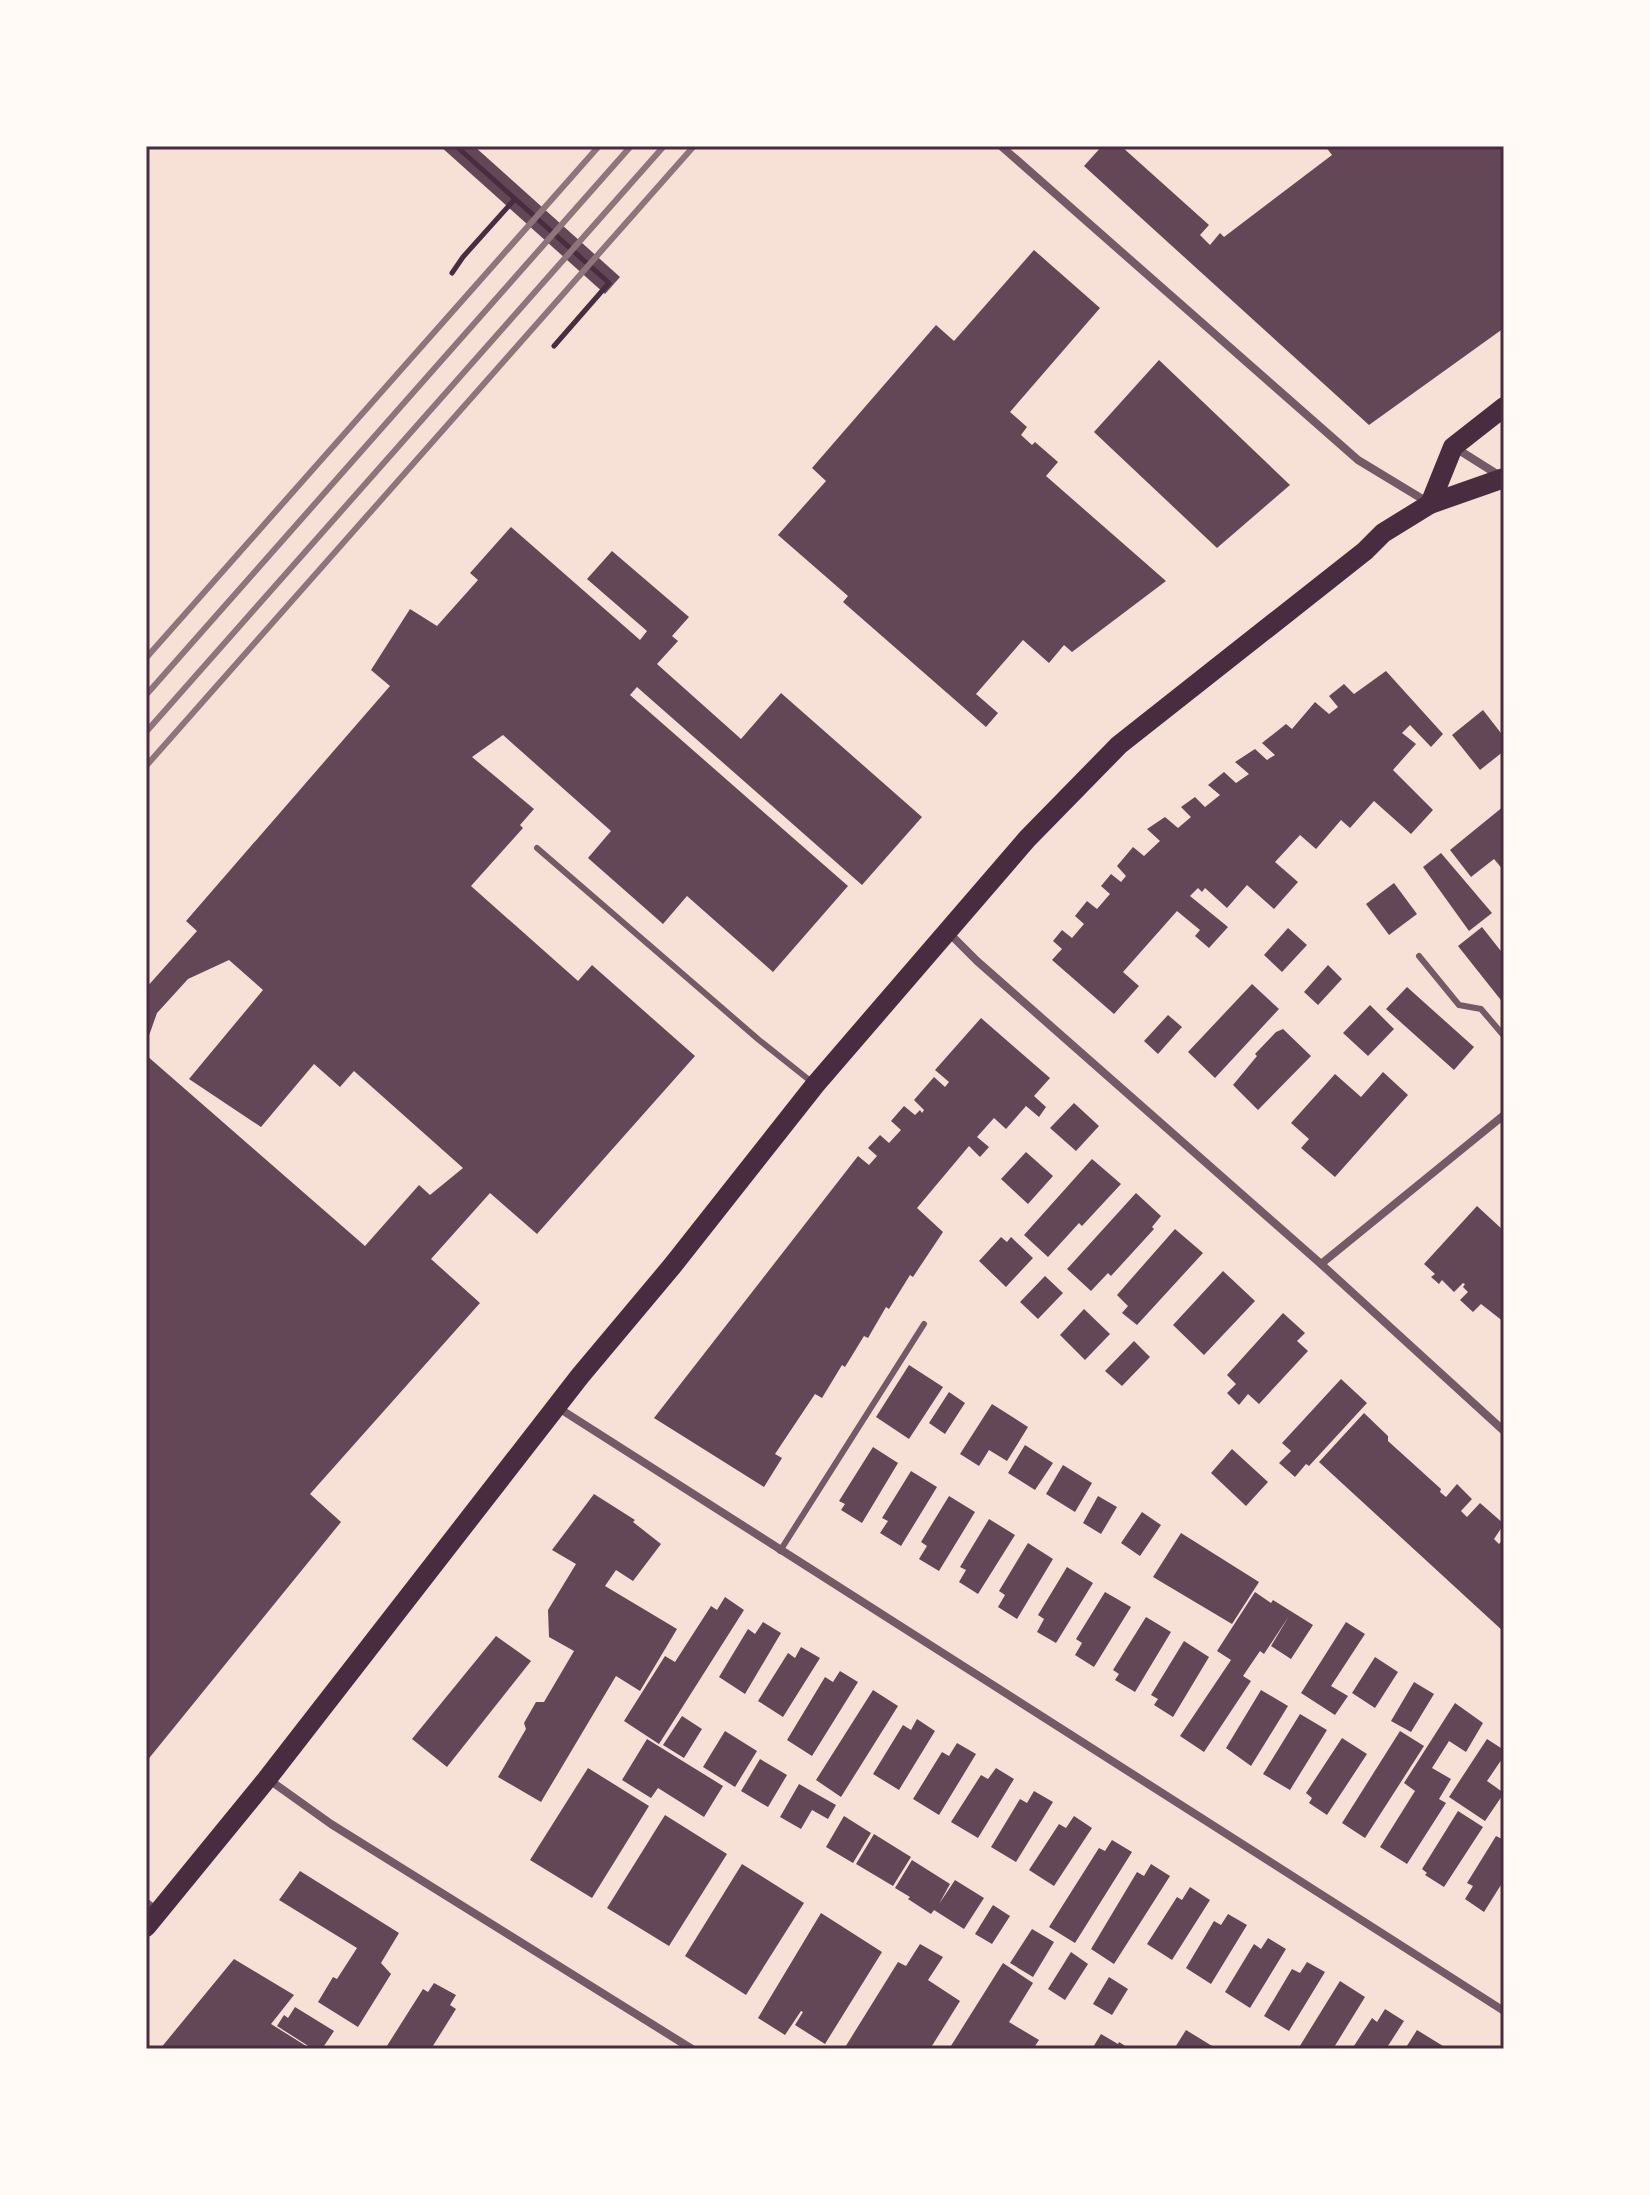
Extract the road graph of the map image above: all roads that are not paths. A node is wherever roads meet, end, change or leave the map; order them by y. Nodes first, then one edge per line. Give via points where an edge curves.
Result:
1 (1001, 146) edge
2 (1504, 407) edge
3 (1453, 447) junction
4 (1504, 478) edge
5 (1430, 504) junction
6 (537, 848) dead end
7 (947, 931) junction
8 (1419, 956) dead end
9 (1504, 1036) edge
10 (815, 1085) junction
11 (1504, 1115) edge
12 (1321, 1264) junction
13 (924, 1324) dead end
14 (556, 1406) junction
15 (1504, 1431) edge
16 (780, 1551) junction
17 (267, 1779) junction
18 (150, 1913) edge
19 (1504, 2011) edge
20 (692, 2049) edge

1 - 5 street via 1358,460
2 - 3 main road
3 - 4 street
3 - 5 main road
4 - 5 main road
5 - 7 main road via 1383,533 1119,745 1057,805
6 - 10 lane
7 - 10 main road
7 - 12 street
8 - 9 lane via 1459,1005 1481,1009
10 - 14 main road
11 - 12 street
12 - 15 street
13 - 16 lane
14 - 16 street
14 - 17 main road
16 - 19 street
17 - 18 main road
17 - 20 street

